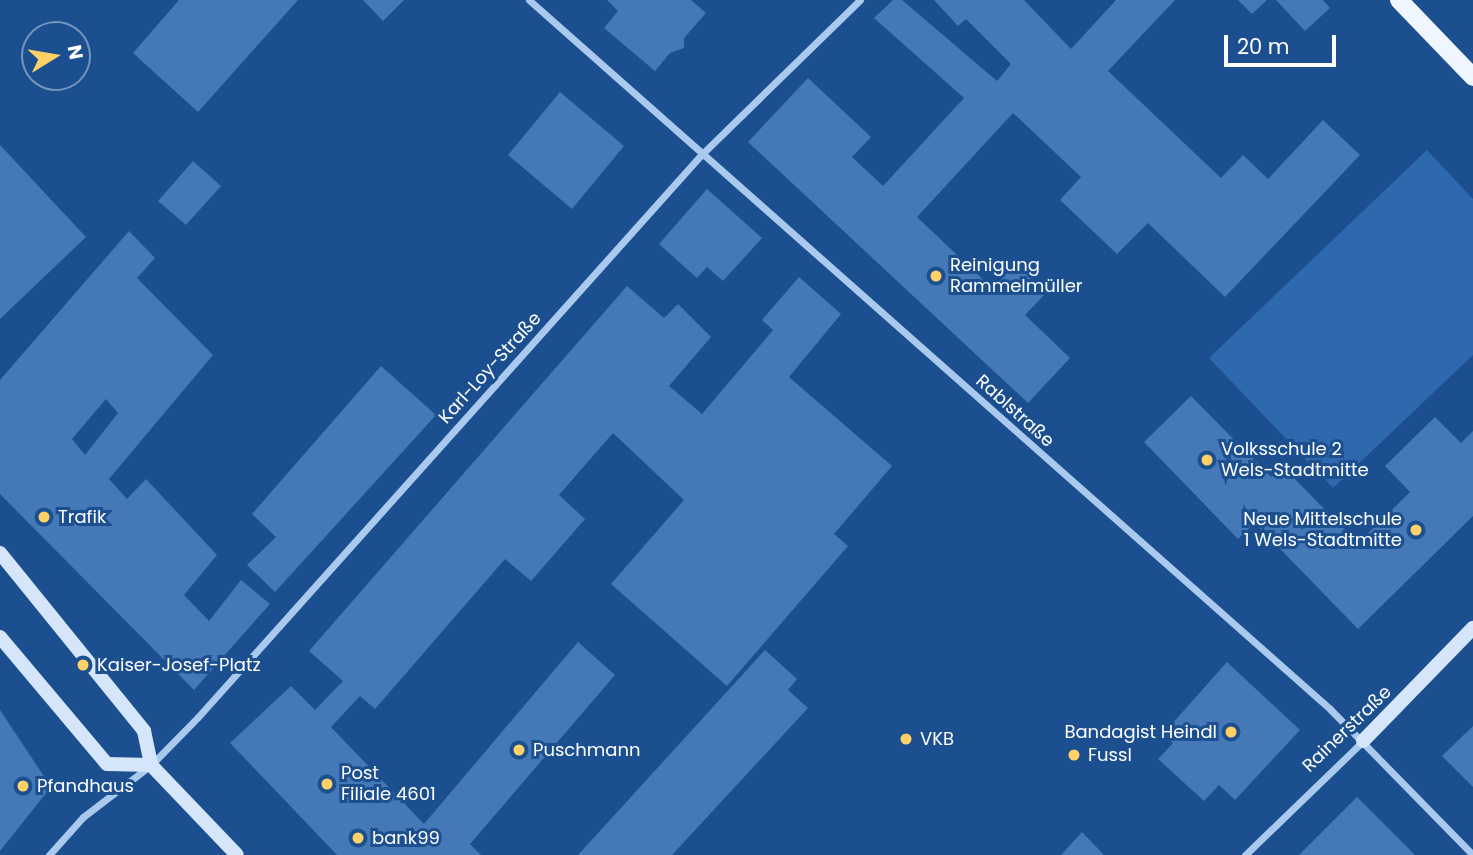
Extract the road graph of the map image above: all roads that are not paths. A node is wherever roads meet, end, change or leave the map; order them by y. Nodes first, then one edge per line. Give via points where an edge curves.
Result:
1 (528, 0) edge
2 (860, 0) edge
3 (1399, 0) edge
4 (1473, 76) edge
5 (701, 155) junction
6 (0, 554) edge
7 (1473, 628) edge
8 (0, 637) edge
9 (1363, 741) junction
10 (151, 765) junction
11 (49, 855) edge
12 (237, 855) edge
13 (1245, 855) edge
14 (1473, 855) edge

1 - 5 street, Rablstraße
2 - 5 street, Karl-Loy-Straße
3 - 4 main road
5 - 9 street, Rablstraße
5 - 10 street, Karl-Loy-Straße
6 - 10 street via 144,731
7 - 9 street, Rainerstraße
8 - 10 street via 107,764
9 - 13 street, Rainerstraße
9 - 14 street, Rablstraße
10 - 11 street, Karl-Loy-Straße via 83,817
10 - 12 street

